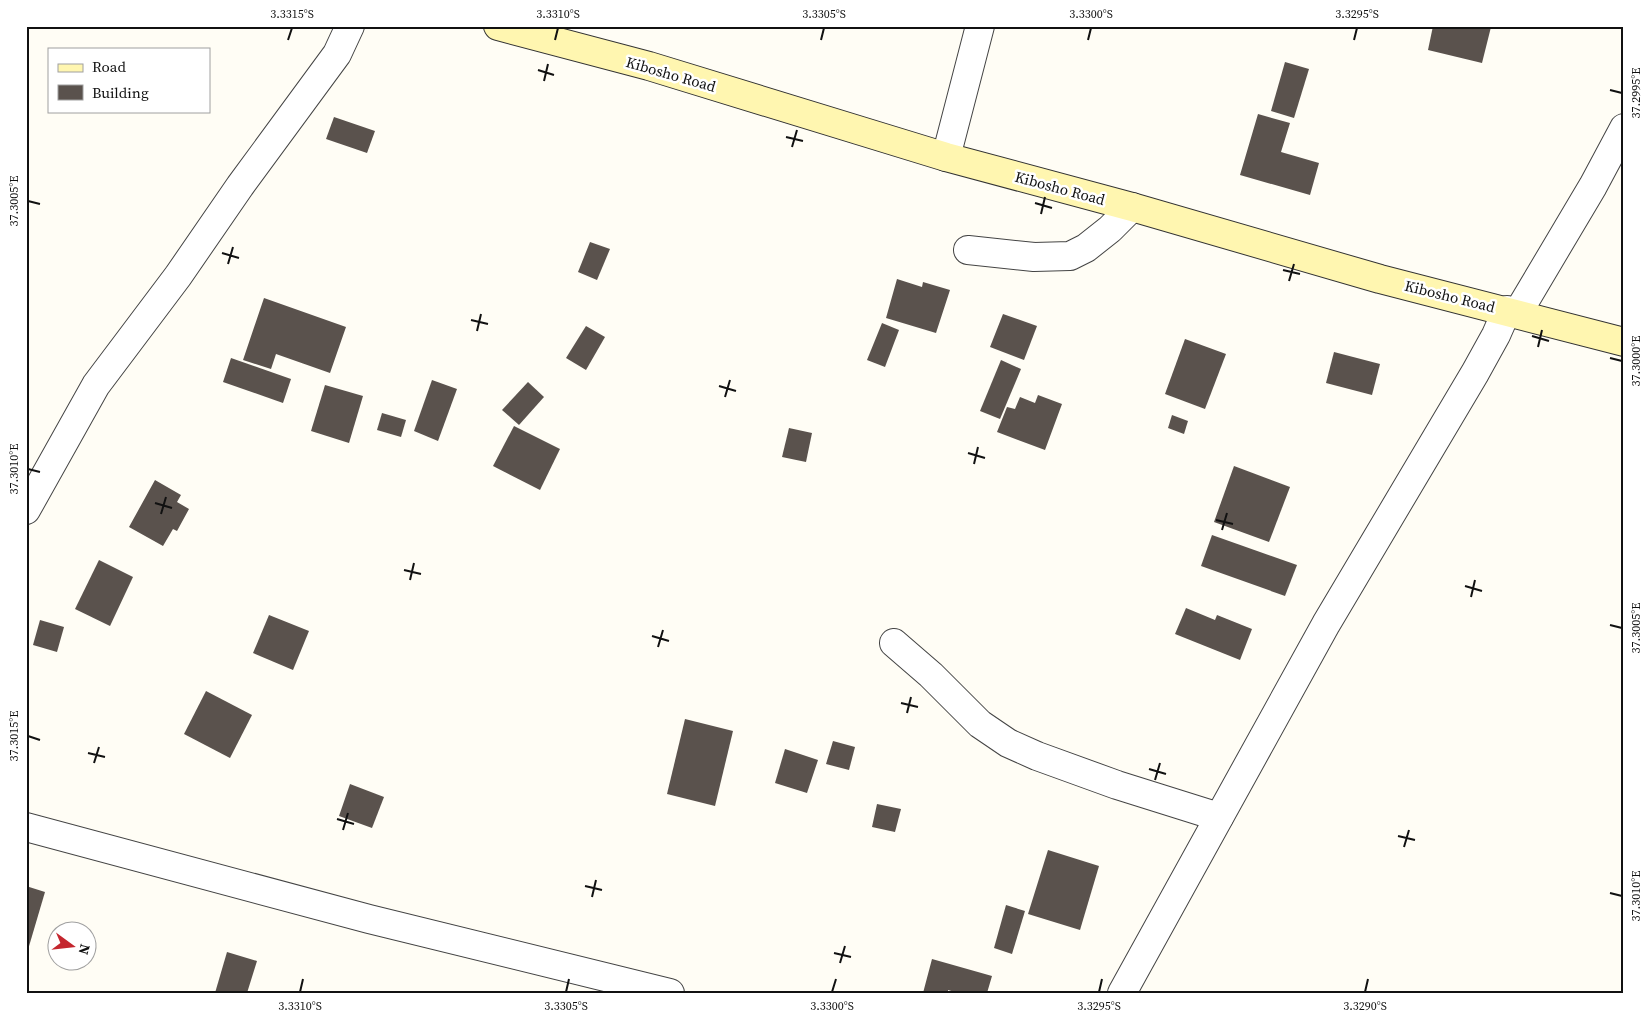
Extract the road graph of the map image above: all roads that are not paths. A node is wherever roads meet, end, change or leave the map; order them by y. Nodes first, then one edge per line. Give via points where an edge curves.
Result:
1 (350, 26) edge
2 (498, 26) edge
3 (980, 26) edge
4 (1624, 128) edge
5 (946, 157) junction
6 (1132, 207) junction
7 (968, 250) dead end
8 (1512, 312) junction
9 (1624, 342) edge
10 (26, 510) edge
11 (894, 643) dead end
12 (1219, 817) junction
13 (26, 827) edge
14 (670, 993) edge
15 (1122, 993) edge

1 - 10 street via 337,54 96,385
2 - 5 street, Kibosho Road via 649,66
3 - 5 street
4 - 8 street via 1593,186
5 - 6 street, Kibosho Road
6 - 7 street via 1086,248 1070,256
6 - 8 street, Kibosho Road via 1380,279
8 - 9 street, Kibosho Road
8 - 12 street via 1326,624
11 - 12 street via 931,674 980,724 1008,743 1117,785
12 - 15 street
13 - 14 street via 369,918

